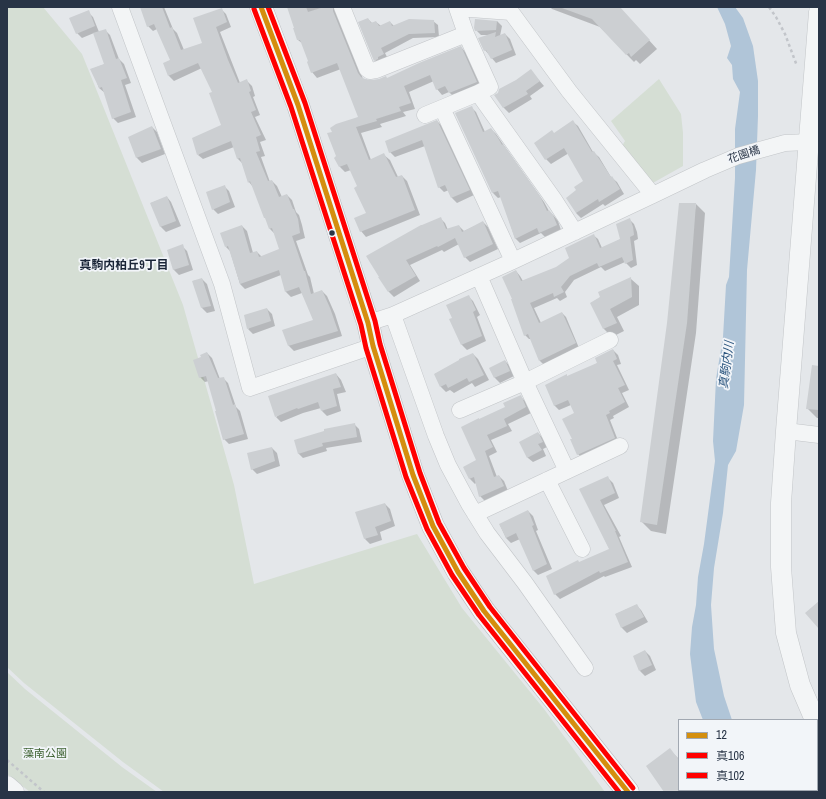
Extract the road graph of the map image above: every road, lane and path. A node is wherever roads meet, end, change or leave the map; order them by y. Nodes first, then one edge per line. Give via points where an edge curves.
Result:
1 (120, 7) edge
2 (261, 7) edge
3 (342, 7) edge
4 (819, 12) edge
5 (466, 34) junction
6 (816, 81) edge
7 (478, 93) junction
8 (442, 108) junction
9 (425, 115) dead end
10 (809, 142) junction
11 (653, 195) junction
12 (575, 232) junction
13 (512, 262) junction
14 (479, 276) junction
15 (393, 315) junction
16 (368, 323) junction
17 (610, 340) dead end
18 (373, 346) junction
19 (526, 382) junction
20 (460, 410) dead end
21 (786, 430) junction
22 (819, 434) edge
23 (620, 446) dead end
24 (567, 471) junction
25 (548, 480) junction
26 (475, 514) junction
27 (582, 549) dead end
28 (585, 668) dead end
29 (815, 719) edge
30 (7, 760) edge
31 (7, 786) edge
32 (14, 792) edge
33 (44, 792) edge
34 (628, 792) edge

1 - 18 street via 222,284 250,388
2 - 16 highway via 298,105
3 - 5 street via 370,71
4 - 6 street
5 - 7 street via 490,86
5 - 11 street via 457,8 511,12 569,91
6 - 10 street
7 - 8 street
7 - 12 street
8 - 9 street
8 - 13 street
10 - 11 street, 花園橋 via 785,143 738,156
10 - 21 street
11 - 12 street, 花園橋
12 - 13 street, 花園橋
13 - 14 street, 花園橋
14 - 15 street, 花園橋
14 - 19 street
15 - 16 street, 花園橋
15 - 26 street via 448,465
16 - 18 highway
17 - 19 street
18 - 34 highway via 413,475 432,526 458,572 484,611
19 - 20 street
19 - 24 street
21 - 22 street
21 - 29 street via 781,503 781,567 786,633 800,685
23 - 24 street
24 - 25 street
25 - 26 street
25 - 27 street
26 - 28 street
30 - 33 path
31 - 32 street

